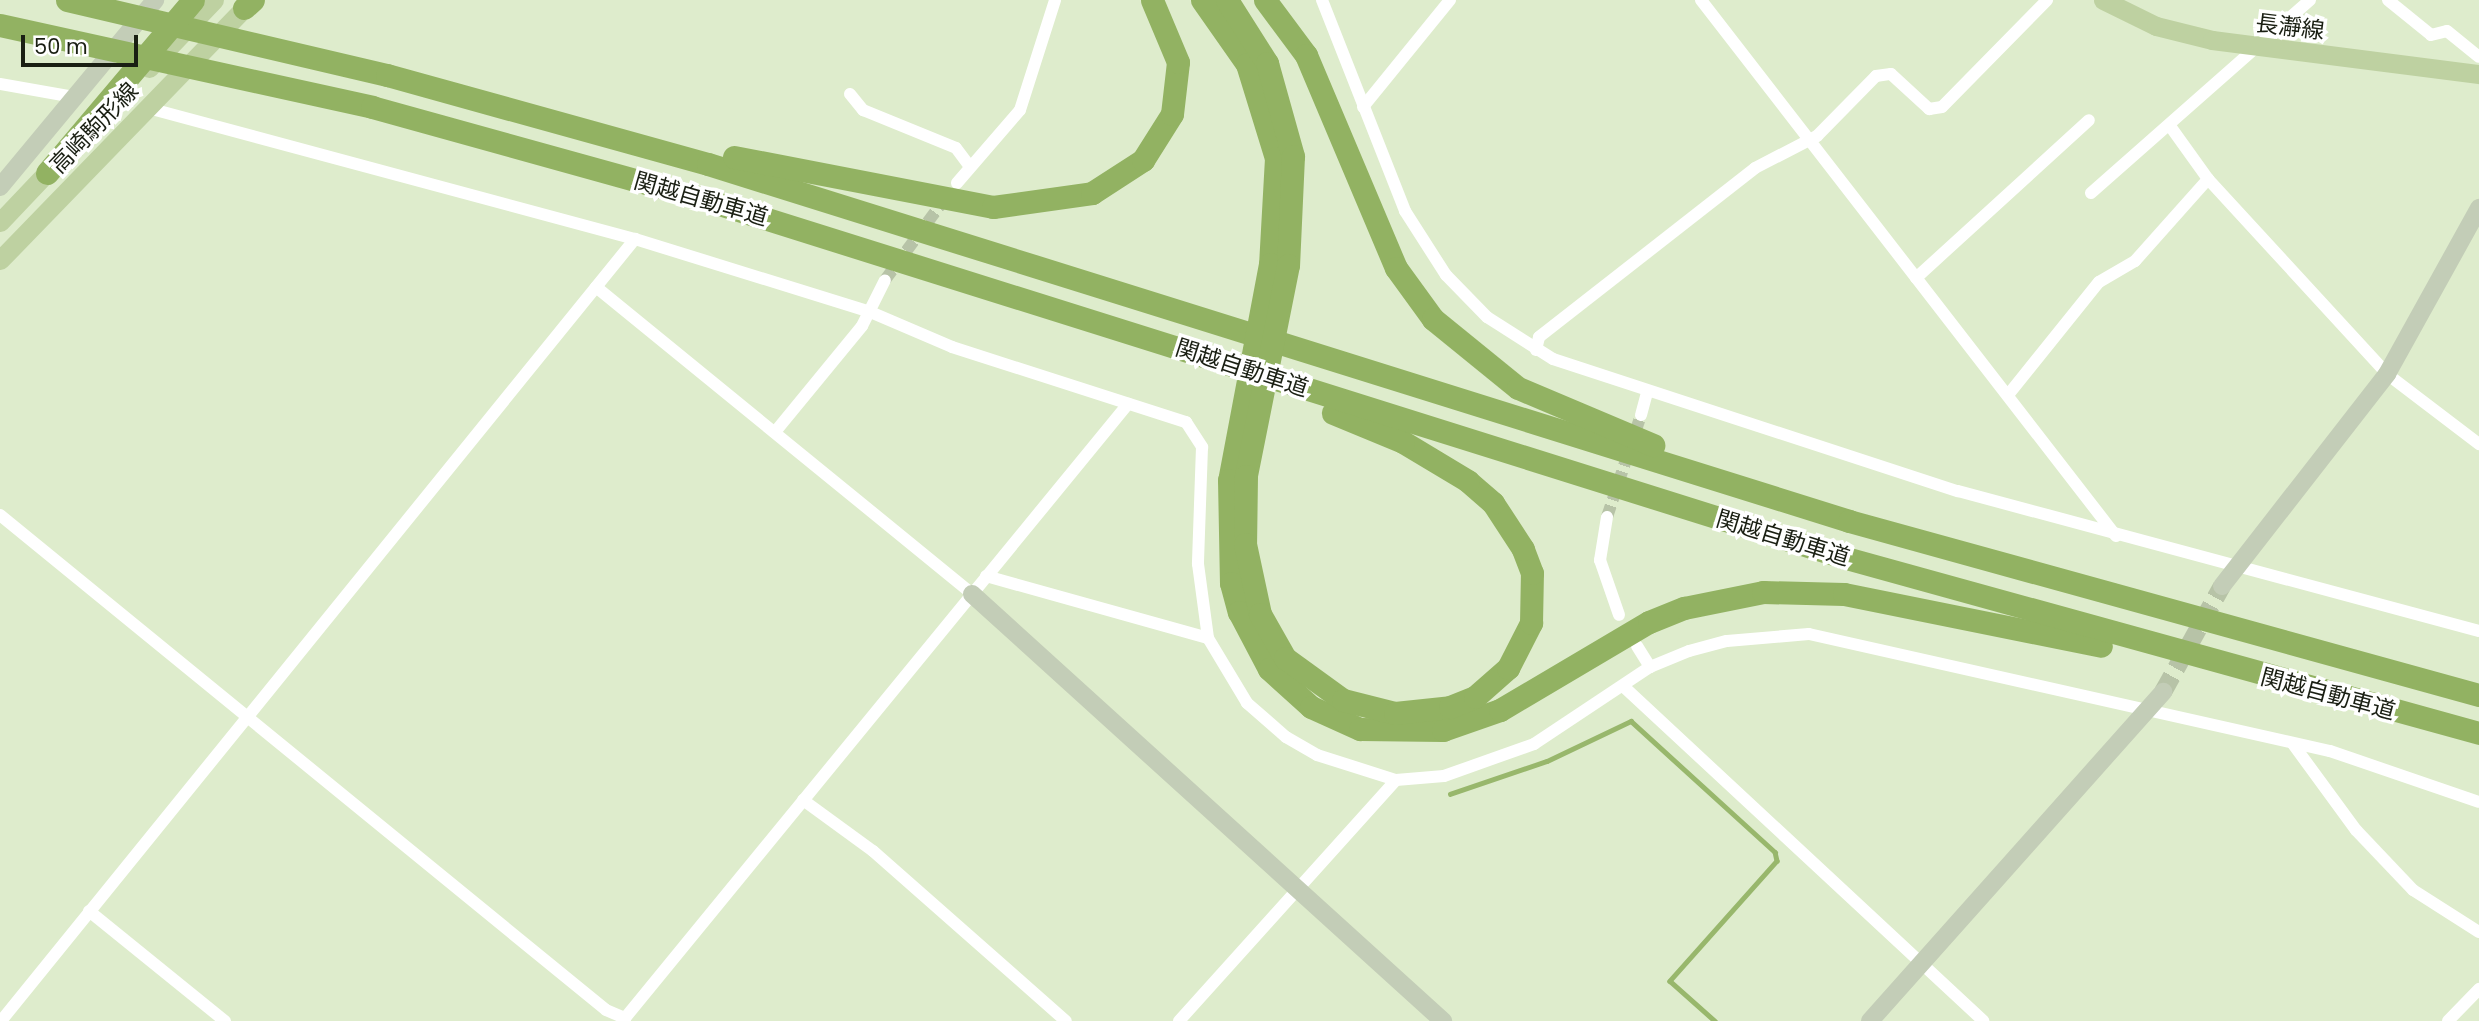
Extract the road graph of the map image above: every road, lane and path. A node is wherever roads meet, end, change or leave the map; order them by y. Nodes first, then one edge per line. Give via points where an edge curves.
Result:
1 (67, 0) edge
2 (155, 0) edge
3 (193, 0) edge
4 (214, 0) edge
5 (1055, 0) edge
6 (1152, 0) edge
7 (1202, 0) edge
8 (1227, 0) edge
9 (1265, 0) edge
10 (1322, 0) edge
11 (1450, 0) edge
12 (1701, 0) edge
13 (2047, 0) edge
14 (2103, 0) edge
15 (2310, 0) edge
16 (2388, 0) edge
17 (249, 3) edge
18 (0, 24) edge
19 (2259, 49) junction
20 (2477, 65) edge
21 (0, 84) edge
22 (850, 94) dead end
23 (74, 97) junction
24 (1363, 107) junction
25 (148, 108) junction
26 (525, 112) junction
27 (2089, 120) dead end
28 (2170, 126) junction
29 (1807, 140) junction
30 (969, 165) junction
31 (47, 173) junction
32 (2208, 179) junction
33 (957, 183) tunnel mouth
34 (0, 187) edge
35 (2091, 193) dead end
36 (2479, 208) edge
37 (0, 222) edge
38 (635, 239) junction
39 (0, 260) edge
40 (1916, 278) junction
41 (885, 280) tunnel mouth
42 (596, 287) junction
43 (868, 310) junction
44 (1536, 350) junction
45 (2387, 373) junction
46 (1298, 393) junction
47 (1647, 393) junction
48 (2008, 395) junction
49 (1128, 404) junction
50 (1642, 415) tunnel mouth
51 (775, 432) junction
52 (2479, 444) edge
53 (0, 515) edge
54 (1607, 517) tunnel mouth
55 (2116, 536) junction
56 (2235, 566) junction
57 (986, 576) junction
58 (2222, 586) tunnel mouth
59 (2079, 589) junction
60 (972, 594) junction
61 (1619, 615) dead end
62 (2479, 631) edge
63 (1208, 638) junction
64 (1637, 646) dead end
65 (1650, 667) junction
66 (2262, 676) junction
67 (1623, 686) junction
68 (2163, 692) tunnel mouth
69 (2479, 695) edge
70 (2149, 712) junction
71 (250, 715) junction
72 (2479, 733) edge
73 (2293, 744) junction
74 (1396, 780) junction
75 (803, 800) junction
76 (2479, 802) edge
77 (1298, 890) junction
78 (89, 911) junction
79 (2479, 933) edge
80 (1921, 965) junction
81 (2479, 989) edge
82 (627, 1019) edge
83 (1, 1021) edge
84 (225, 1021) edge
85 (1066, 1021) edge
86 (1179, 1021) edge
87 (1443, 1021) edge
88 (1870, 1021) edge
89 (1983, 1021) edge
90 (2448, 1021) edge

1 - 26 highway, 関越自動車道 via 258,43
2 - 23 street
3 - 31 highway
4 - 31 main road, 高崎駒形線
5 - 30 street via 1020,110
6 - 26 highway via 1178,62 1172,114 1160,139 1126,172 1092,193 1058,202 961,204
7 - 66 highway via 1247,64 1276,158 1270,264 1228,480 1231,583 1239,612 1269,669 1311,707 1360,729 1443,730 1500,710 1649,622 1684,608 1763,592 1857,596
8 - 46 highway via 1279,92 1294,168 1288,265 1246,476 1245,544 1260,614 1285,657 1343,700 1405,713 1475,697 1508,668 1531,623 1531,573 1511,527 1485,496 1438,461
9 - 59 highway via 1324,92 1395,268 1433,319 1485,367 1610,429
10 - 24 street
11 - 24 street
12 - 29 street
13 - 29 street via 1941,107 1929,109 1881,72
14 - 19 main road, 長瀞線 via 2156,26
15 - 19 street
16 - 20 street via 2431,35 2447,31
17 - 25 main road, 高崎駒形線
18 - 46 highway, 関越自動車道 via 231,73 514,146 878,252
19 - 20 main road, 長瀞線
19 - 28 street
21 - 23 street
22 - 30 street via 863,110 956,148
23 - 34 street
24 - 44 street via 1405,211 1446,275 1488,317
25 - 38 street
25 - 39 main road, 高崎駒形線
26 - 59 highway, 関越自動車道
27 - 40 street
28 - 32 street
28 - 35 street
29 - 40 street
29 - 44 street via 1755,168 1539,337
30 - 33 street
31 - 37 main road, 高崎駒形線
32 - 45 street
32 - 48 street via 2135,261 2099,282
36 - 45 street
38 - 42 street
38 - 43 street
40 - 48 street
41 - 43 street
42 - 51 street
42 - 71 street
43 - 49 street via 952,347
43 - 51 street
44 - 47 street
45 - 52 street
45 - 56 street
46 - 66 highway, 関越自動車道 via 1846,558
47 - 50 street
47 - 55 street
48 - 55 street
49 - 57 street
49 - 63 street via 1186,422 1202,447 1198,565
51 - 60 street
53 - 71 street
54 - 61 street via 1600,560
55 - 56 street
56 - 58 street
56 - 62 street
57 - 60 street
57 - 63 street
59 - 69 highway, 関越自動車道
60 - 75 street
60 - 77 street
63 - 74 street via 1247,703 1286,737 1317,755
64 - 65 street
65 - 67 street
65 - 70 street via 1727,640 1809,635
66 - 72 highway, 関越自動車道
67 - 74 street via 1534,744 1486,765
67 - 80 street
68 - 70 street
70 - 73 street
70 - 80 street
71 - 78 street
71 - 82 street via 606,1010
73 - 76 street
73 - 79 street via 2356,830 2413,890
74 - 77 street
75 - 82 street
75 - 85 street via 873,851
77 - 86 street
77 - 87 street
78 - 83 street
78 - 84 street
80 - 88 street
80 - 89 street
81 - 90 street

